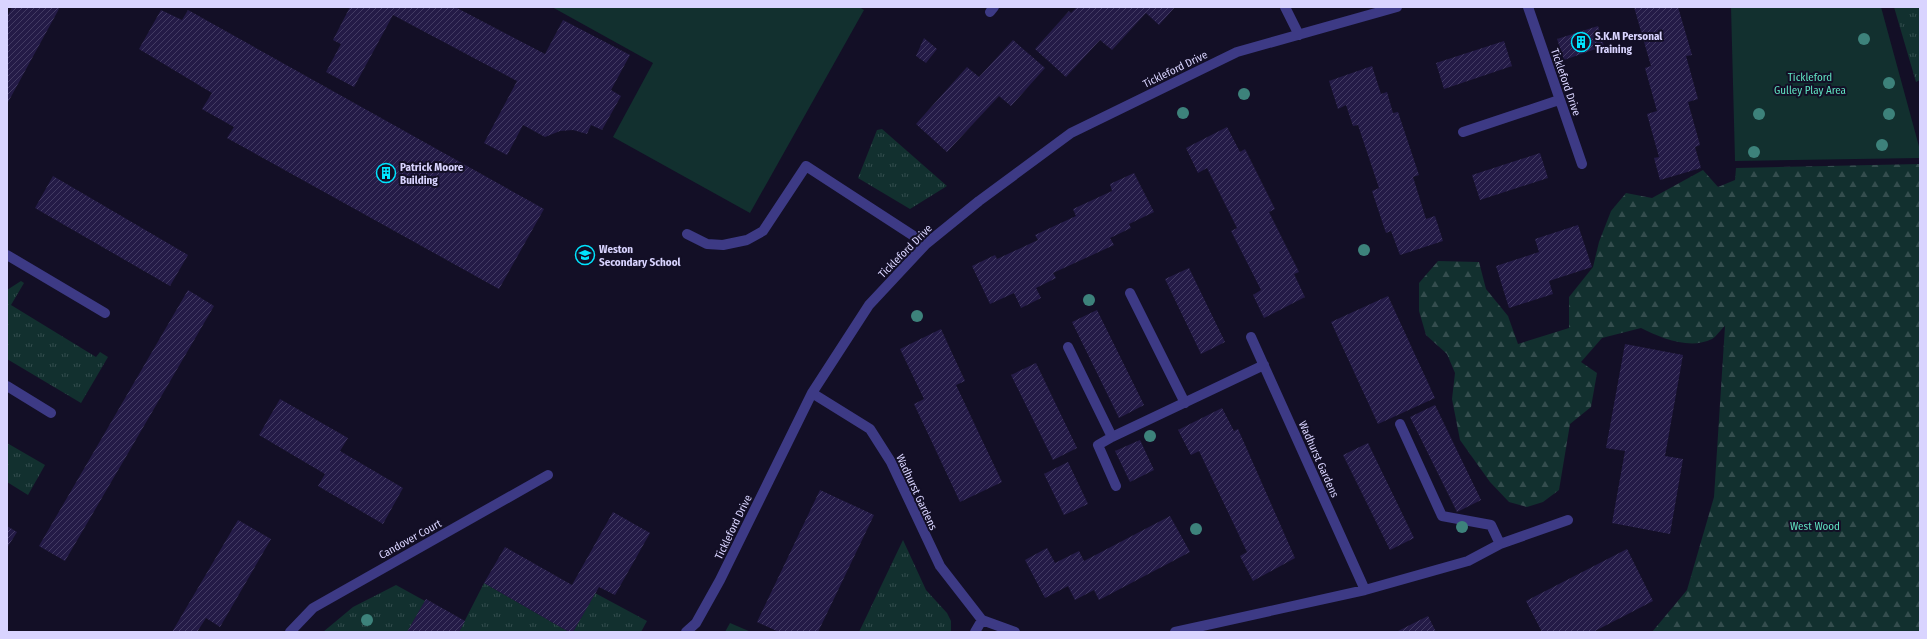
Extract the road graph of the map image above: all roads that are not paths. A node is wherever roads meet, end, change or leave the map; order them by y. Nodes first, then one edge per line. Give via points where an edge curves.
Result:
1 (1285, 7) edge
2 (1397, 7) edge
3 (1528, 7) edge
4 (1299, 35) junction
5 (1559, 100) junction
6 (1463, 132) dead end
7 (1582, 164) dead end
8 (687, 234) dead end
9 (926, 244) junction
10 (7, 255) edge
11 (1130, 293) dead end
12 (105, 313) dead end
13 (1251, 337) dead end
14 (1068, 347) dead end
15 (1264, 365) junction
16 (7, 386) edge
17 (812, 392) junction
18 (1185, 402) junction
19 (51, 412) dead end
20 (1400, 424) dead end
21 (1112, 437) junction
22 (548, 475) dead end
23 (1116, 486) dead end
24 (1568, 520) dead end
25 (1500, 544) junction
26 (1365, 590) junction
27 (982, 620) junction
28 (290, 632) edge
29 (686, 632) edge
30 (975, 632) edge
31 (1015, 632) edge
32 (1175, 632) edge

1 - 4 street
2 - 4 street, Tickleford Drive
3 - 5 street, Tickleford Drive
4 - 9 street, Tickleford Drive via 1237,52 1071,133 979,200
5 - 6 street
5 - 7 street, Tickleford Drive
8 - 9 street via 707,244 723,245 746,240 758,234 806,166
9 - 17 street, Tickleford Drive via 869,305
10 - 12 street
11 - 18 street
13 - 15 street, Wadhurst Gardens
14 - 21 street
15 - 18 street
15 - 26 street, Wadhurst Gardens
16 - 19 street
17 - 27 street, Wadhurst Gardens via 870,429 891,462 940,566
17 - 29 street, Tickleford Drive via 720,580 696,623
18 - 21 street
20 - 25 street via 1442,516 1491,525
21 - 23 street via 1098,445
22 - 28 street, Candover Court via 313,608
24 - 25 street
25 - 26 street via 1468,561
26 - 32 street
27 - 30 street
27 - 31 street

